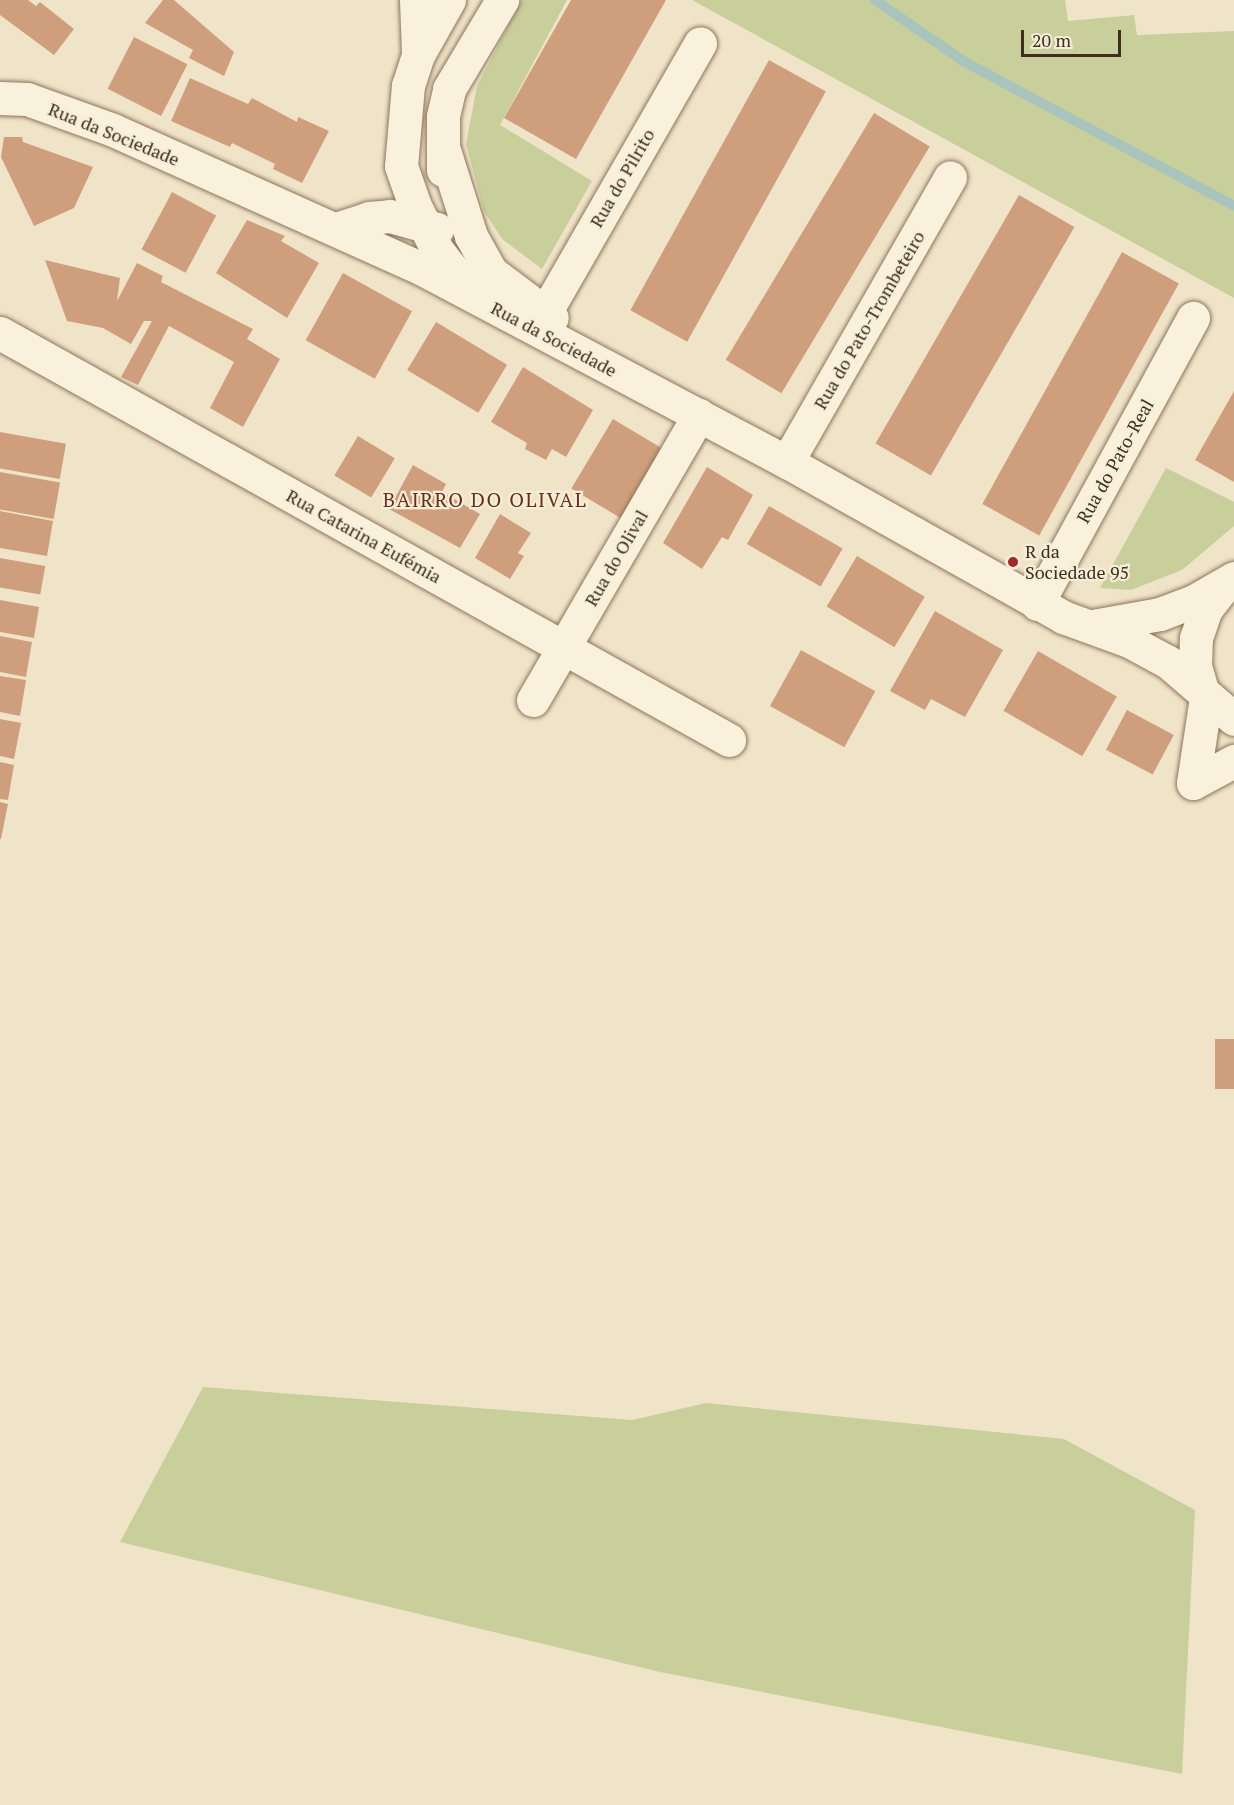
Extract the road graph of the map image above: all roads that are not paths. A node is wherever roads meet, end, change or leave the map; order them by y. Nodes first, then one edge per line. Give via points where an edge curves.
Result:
1 (416, 0) edge
2 (449, 0) edge
3 (463, 0) edge
4 (502, 0) edge
5 (700, 43) dead end
6 (418, 55) junction
7 (450, 89) junction
8 (0, 98) edge
9 (442, 147) junction
10 (401, 166) junction
11 (950, 177) dead end
12 (369, 218) junction
13 (423, 224) junction
14 (336, 229) junction
15 (379, 249) junction
16 (482, 284) junction
17 (545, 313) junction
18 (1193, 318) dead end
19 (0, 333) edge
20 (618, 373) junction
21 (699, 415) junction
22 (787, 462) junction
23 (1230, 581) edge
24 (1037, 604) junction
25 (1087, 627) junction
26 (564, 648) junction
27 (1204, 694) junction
28 (534, 700) dead end
29 (1234, 719) edge
30 (729, 740) dead end
31 (1234, 761) edge

1 - 6 street
2 - 6 street
3 - 7 street via 462,36
4 - 7 street
5 - 17 street, Rua do Pilrito
6 - 10 street via 402,115
7 - 9 street via 443,116
8 - 14 street, Rua da Sociedade via 27,99 113,130
9 - 13 street via 443,179
9 - 16 street
10 - 12 street via 397,187 387,204
10 - 13 street
11 - 22 street, Rua do Pato-Trombeteiro
12 - 13 street via 390,216
12 - 14 street
13 - 15 street
13 - 16 street via 452,235
14 - 15 street, Rua da Sociedade
15 - 16 street, Rua da Sociedade
16 - 17 street
16 - 20 street, Rua da Sociedade
17 - 20 street
18 - 24 street, Rua do Pato-Real
19 - 26 street, Rua Catarina Eufémia
20 - 21 street, Rua da Sociedade
21 - 22 street, Rua da Sociedade
21 - 26 street, Rua do Olival
22 - 24 street, Rua da Sociedade
23 - 25 street via 1160,614
23 - 27 street via 1206,609 1196,638 1195,665
24 - 25 street, Rua da Sociedade
25 - 27 street, Rua da Sociedade via 1129,641 1168,662
26 - 28 street, Rua do Olival
26 - 30 street, Rua Catarina Eufémia
27 - 29 street, Rua da Sociedade
27 - 31 street via 1193,783

